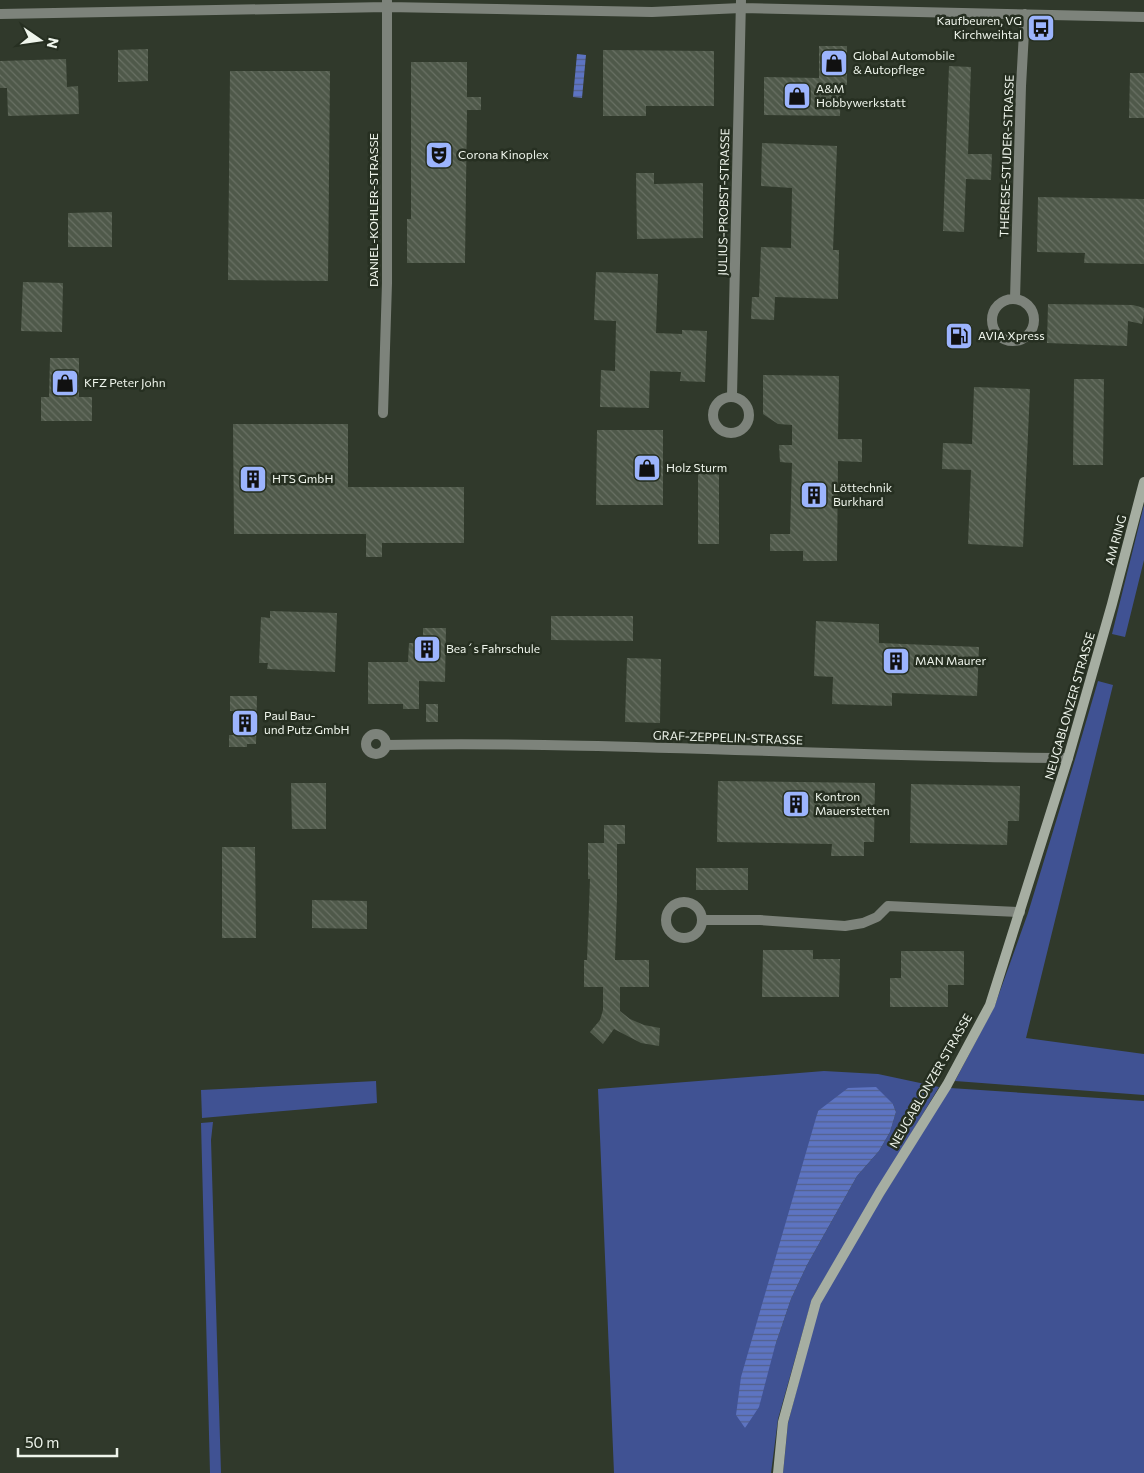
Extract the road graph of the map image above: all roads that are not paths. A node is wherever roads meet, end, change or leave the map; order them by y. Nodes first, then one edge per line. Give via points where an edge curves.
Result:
1 (387, 3) edge
2 (741, 4) edge
3 (0, 14) edge
4 (1025, 14) junction
5 (1144, 17) edge
6 (1015, 299) junction
7 (732, 396) dead end
8 (383, 413) dead end
9 (1144, 482) edge
10 (1112, 604) joint
11 (386, 745) dead end
12 (1068, 758) junction
13 (1020, 912) junction
14 (702, 920) dead end
15 (778, 1473) edge

1 - 2 street via 652,12
1 - 3 street
1 - 8 street, DANIEL-KOHLER-STRASSE via 387,283
2 - 4 street
2 - 7 street, JULIUS-PROBST-STRASSE
4 - 5 street
4 - 6 street, THERESE-STUDER-STRASSE
6 - 6 street via 1008,299 997,306 992,318 999,336 1013,342 1032,332 1034,318 1028,304
9 - 10 street, AM RING
10 - 12 street, NEUGABLONZER STRASSE
11 - 12 street, GRAF-ZEPPELIN-STRASSE via 479,744
12 - 13 street, NEUGABLONZER STRASSE
13 - 14 street via 888,906 877,917 845,926
13 - 15 street, NEUGABLONZER STRASSE via 990,1005 947,1084 816,1302 783,1422

